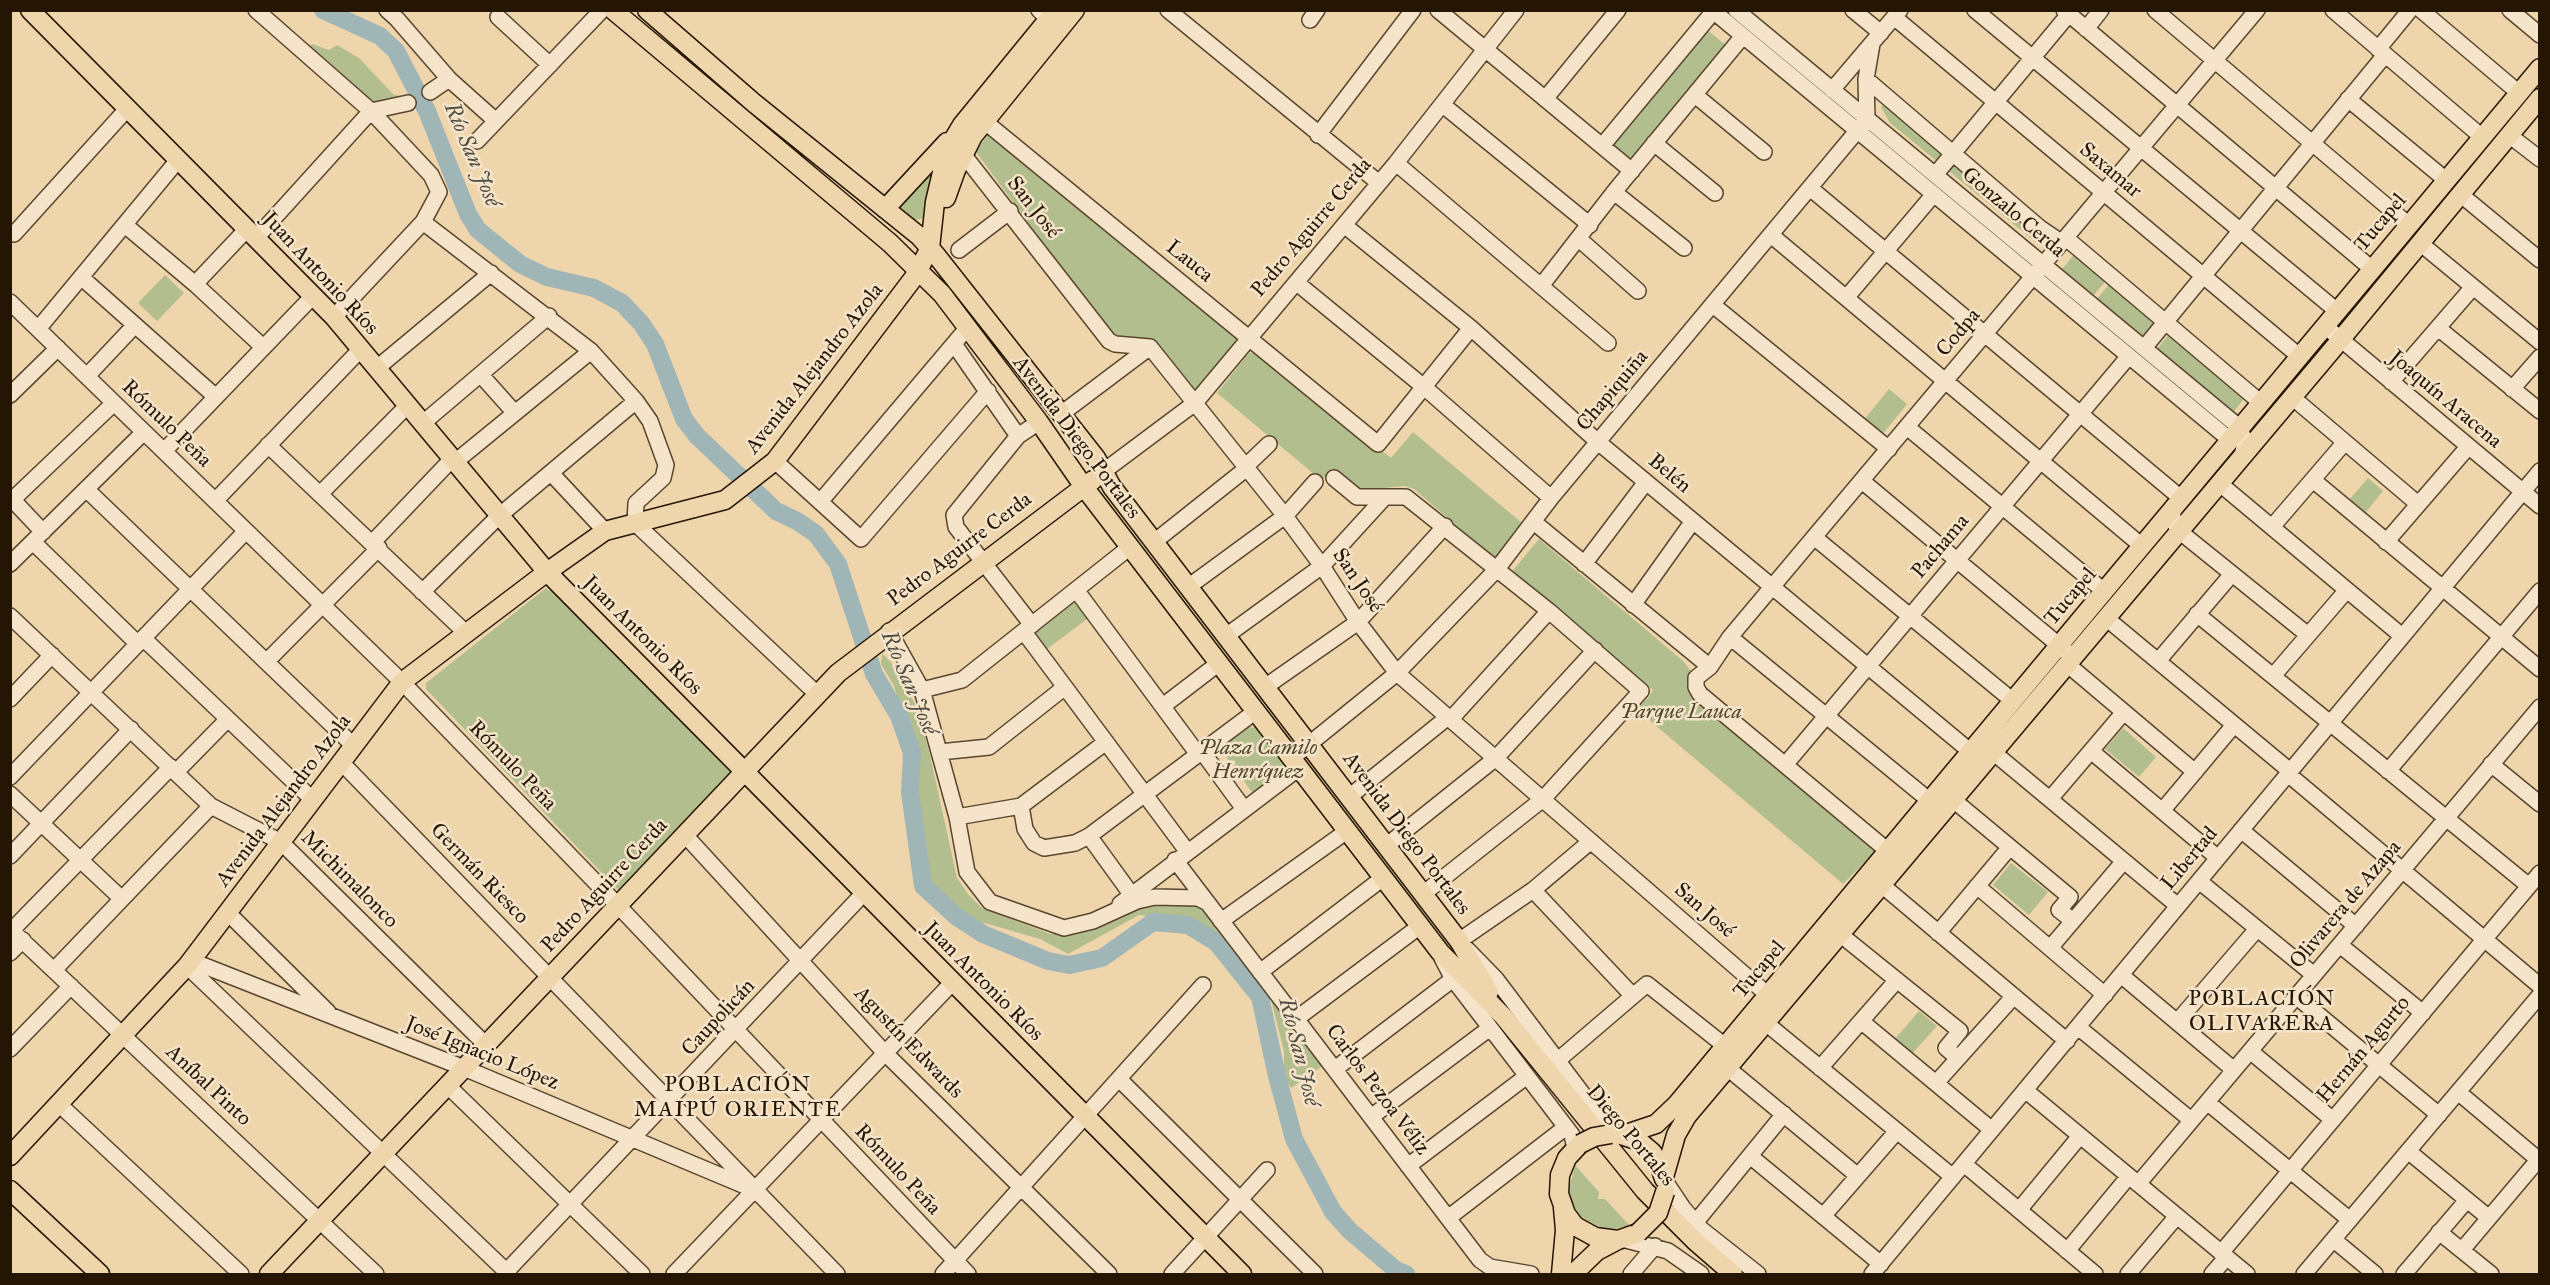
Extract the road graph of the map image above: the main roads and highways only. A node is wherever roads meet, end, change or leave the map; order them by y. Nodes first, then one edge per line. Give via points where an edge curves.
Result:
1 (30, 10) edge
2 (613, 10) edge
3 (1075, 10) edge
4 (656, 16) edge
5 (1051, 17) edge
6 (650, 44) junction
7 (2540, 68) edge
8 (2540, 98) edge
9 (973, 119) junction
10 (885, 210) junction
11 (931, 241) junction
12 (919, 269) junction
13 (1104, 471) junction
14 (1084, 487) junction
15 (547, 572) junction
16 (2067, 655) junction
17 (745, 771) junction
18 (1941, 797) junction
19 (1460, 941) joint
20 (1440, 952) joint
21 (1497, 1023) junction
22 (1723, 1057) junction
23 (1617, 1134) junction
24 (10, 1156) edge
25 (1664, 1183) junction
26 (10, 1190) edge
27 (1562, 1207) junction
28 (1626, 1237) junction
29 (100, 1275) edge
30 (269, 1275) edge
31 (1242, 1275) edge
32 (1561, 1275) edge
33 (1573, 1275) edge
34 (1732, 1275) edge

1 - 15 main road, Juan Antonio Ríos via 334,317
2 - 6 main road, Avenida Diego Portales
3 - 5 main road, Avenida Alejandro Azola
4 - 6 main road
4 - 10 main road, Avenida Diego Portales via 762,111
5 - 9 main road, Avenida Alejandro Azola
6 - 12 main road, Avenida Diego Portales
7 - 16 main road, Tucapel via 2105,591
8 - 16 main road, Tucapel via 2106,618
9 - 10 main road
9 - 11 main road, Avenida Alejandro Azola
9 - 11 main road, Avenida Alejandro Azola via 953,140 943,168
10 - 11 main road, Avenida Diego Portales
11 - 12 main road, Avenida Alejandro Azola
11 - 13 main road, Avenida Diego Portales
12 - 14 main road, Avenida Diego Portales via 968,327
12 - 15 main road, Avenida Alejandro Azola via 761,475 725,500 605,531
13 - 14 main road, Pedro Aguirre Cerda
13 - 19 main road, Avenida Diego Portales via 1112,487
14 - 17 main road, Pedro Aguirre Cerda via 843,668
14 - 20 main road, Avenida Diego Portales
15 - 17 main road, Juan Antonio Ríos
15 - 24 main road, Avenida Alejandro Azola via 402,682 190,963
16 - 18 main road, Tucapel via 1993,752
16 - 18 main road, Tucapel via 2013,701
17 - 30 main road, Pedro Aguirre Cerda
17 - 31 main road, Juan Antonio Ríos
18 - 22 main road, Tucapel via 1888,851 1768,995
18 - 22 main road, Tucapel via 1883,886 1767,1024
19 - 21 main road, Diego Portales
20 - 21 main road, Diego Portales
21 - 34 main road, Diego Portales via 1632,1177
22 - 23 main road, Tucapel via 1663,1119 1641,1131
22 - 25 main road, Tucapel via 1683,1122
23 - 25 main road via 1648,1148 1658,1161
23 - 27 main road, bridge via 1594,1137 1577,1146 1560,1175
25 - 28 main road, bridge via 1658,1213
26 - 29 main road
27 - 28 main road via 1575,1226 1588,1234 1603,1239
27 - 32 main road via 1565,1230
28 - 33 main road via 1597,1251

